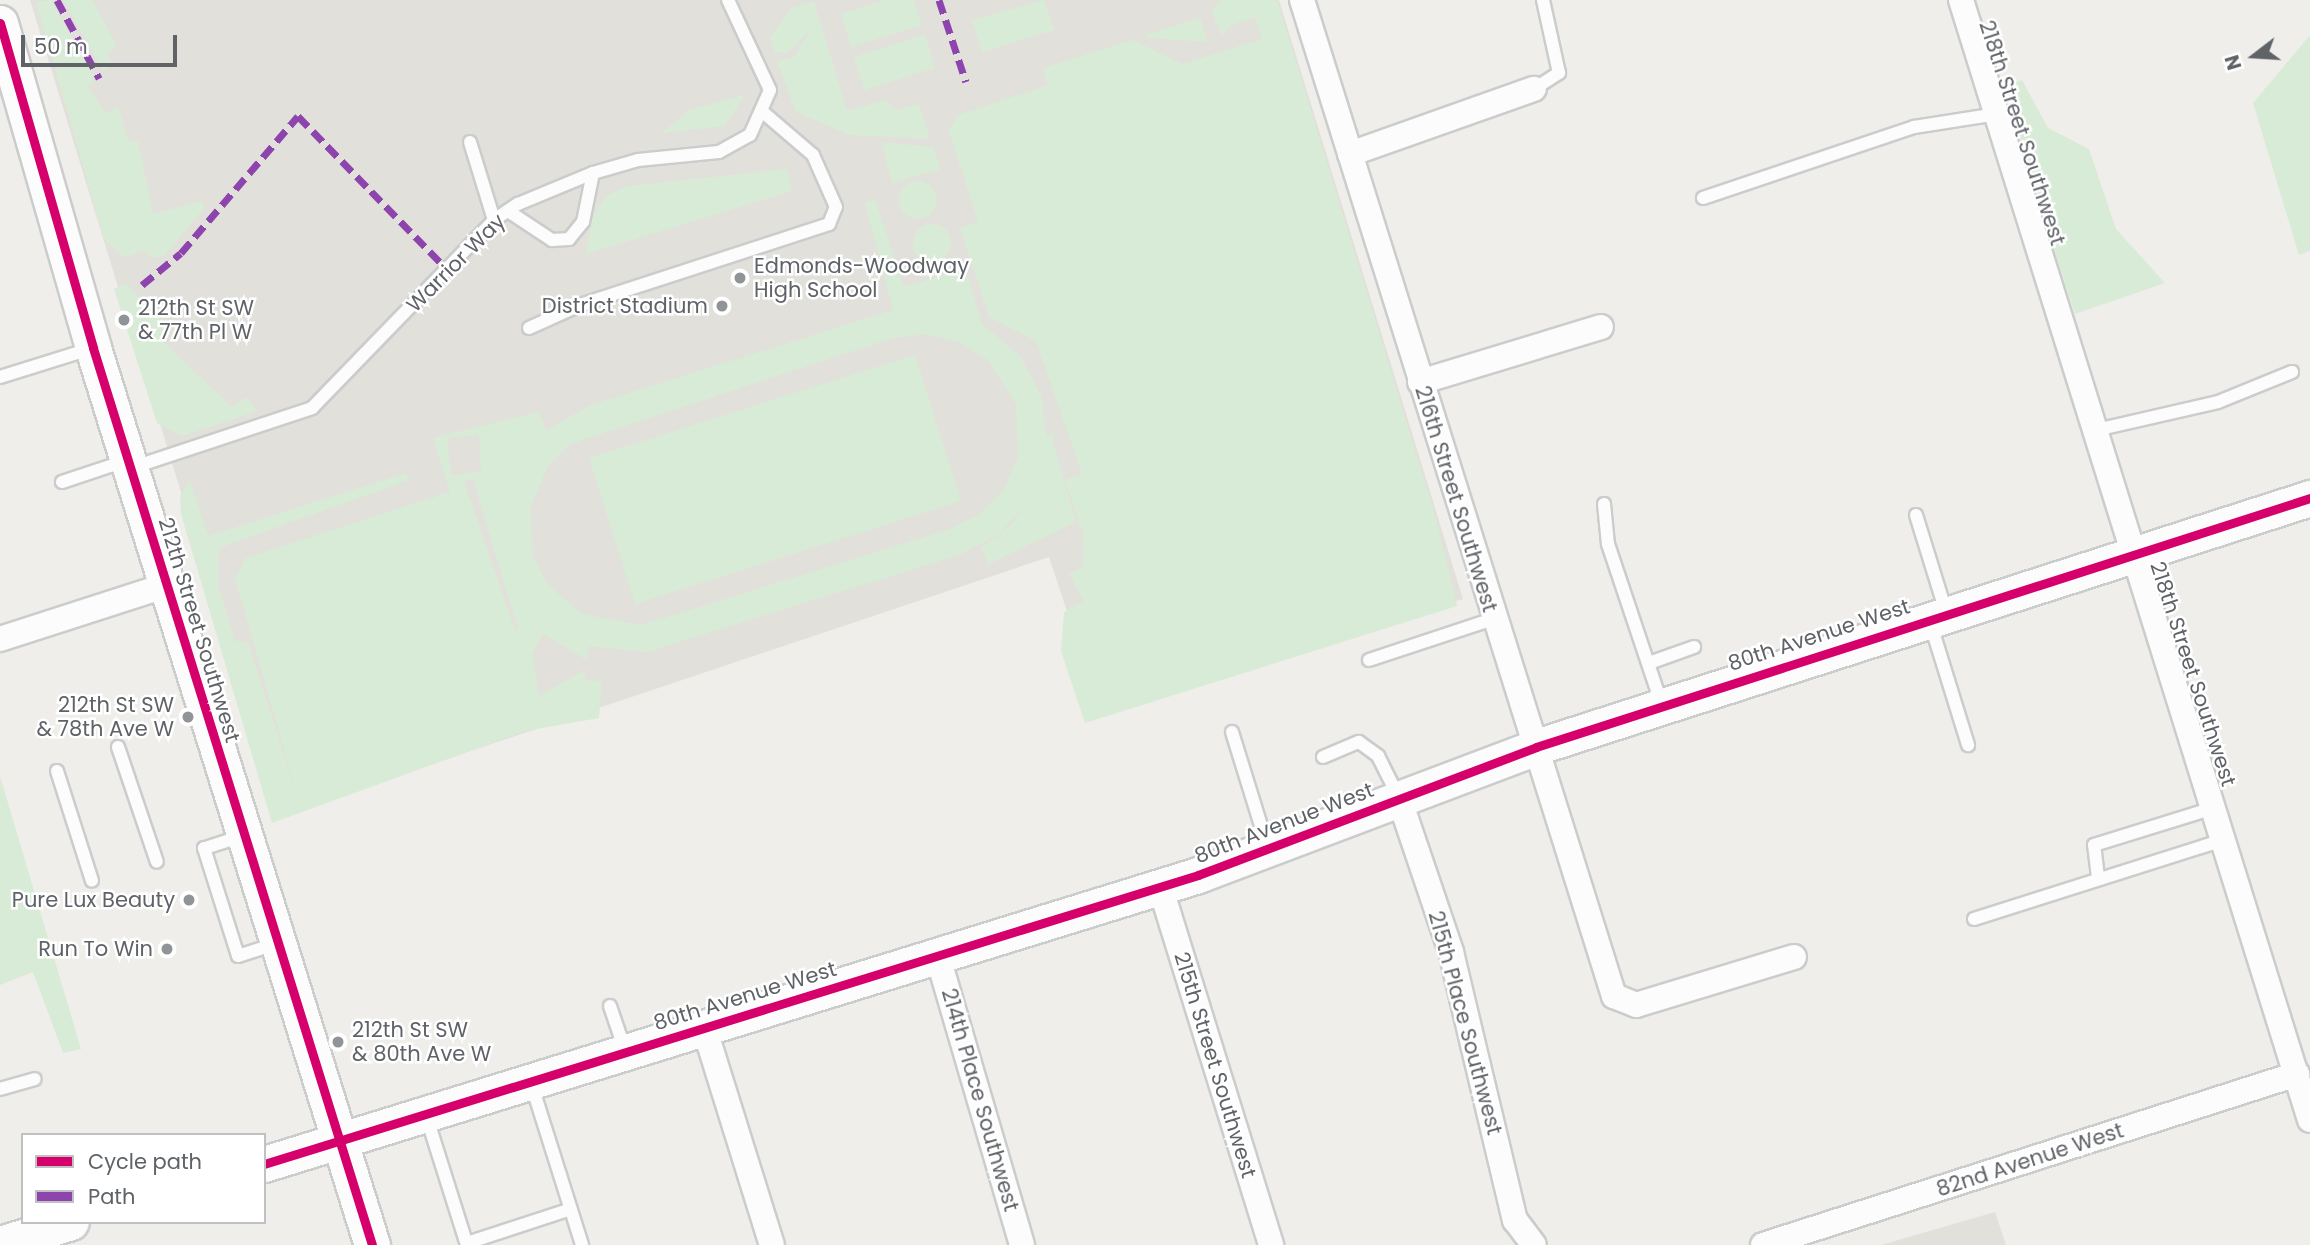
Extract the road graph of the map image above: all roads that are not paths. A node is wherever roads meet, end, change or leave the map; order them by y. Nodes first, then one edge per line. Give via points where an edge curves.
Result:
1 (1302, 0) edge
2 (1543, 0) edge
3 (1961, 0) edge
4 (733, 1) edge
5 (0, 23) edge
6 (1534, 89) joint
7 (764, 113) junction
8 (1997, 114) junction
9 (470, 142) dead end
10 (1350, 154) junction
11 (593, 173) junction
12 (1703, 198) dead end
13 (508, 211) junction
14 (494, 220) junction
15 (1601, 327) dead end
16 (529, 328) dead end
17 (93, 348) junction
18 (2292, 372) dead end
19 (0, 377) edge
20 (1420, 382) junction
21 (2096, 430) junction
22 (129, 464) junction
23 (62, 482) dead end
24 (2310, 498) edge
25 (1604, 504) dead end
26 (1916, 514) dead end
27 (2134, 551) junction
28 (167, 585) junction
29 (1938, 615) junction
30 (1493, 619) junction
31 (0, 639) edge
32 (1694, 647) dead end
33 (1369, 660) dead end
34 (1649, 663) junction
35 (1662, 705) junction
36 (1232, 732) dead end
37 (1968, 745) dead end
38 (118, 747) dead end
39 (1536, 747) junction
40 (1323, 757) dead end
41 (57, 772) dead end
42 (1399, 798) junction
43 (2218, 807) junction
44 (246, 835) junction
45 (2227, 839) junction
46 (1269, 849) junction
47 (157, 862) dead end
48 (2098, 877) junction
49 (92, 881) dead end
50 (1160, 886) junction
51 (1974, 919) dead end
52 (278, 943) junction
53 (937, 954) junction
54 (1794, 957) dead end
55 (610, 1006) dead end
56 (705, 1027) junction
57 (625, 1051) junction
58 (2297, 1074) junction
59 (35, 1079) dead end
60 (529, 1079) junction
61 (0, 1089) edge
62 (425, 1111) junction
63 (2310, 1119) edge
64 (339, 1139) junction
65 (266, 1163) edge
66 (571, 1209) junction
67 (65, 1224) edge
68 (0, 1244) edge
69 (467, 1244) edge
70 (372, 1245) edge
71 (582, 1245) edge
72 (772, 1245) edge
73 (1022, 1245) edge
74 (1271, 1245) edge
75 (1534, 1245) edge
76 (1763, 1245) edge

1 - 10 street, 216th Street Southwest
2 - 6 lane via 1559,73
3 - 8 street, 218th Street Southwest
4 - 7 lane via 770,90
5 - 17 street, 212th Street Southwest
6 - 10 street
7 - 11 lane, Warrior Way via 750,135 719,152 638,160
7 - 16 lane via 813,155 836,207 829,224 580,305
8 - 12 lane via 1914,127
8 - 21 street, 218th Street Southwest
9 - 14 lane
10 - 20 street, 216th Street Southwest
11 - 13 lane, Warrior Way
11 - 13 lane via 583,222 569,239 543,236
13 - 14 lane, Warrior Way
14 - 22 lane, Warrior Way via 312,408
15 - 20 street
17 - 19 lane
17 - 22 street, 212th Street Southwest
18 - 21 lane via 2218,402
20 - 30 street, 216th Street Southwest
21 - 27 street, 218th Street Southwest
22 - 23 lane, Warrior Way
22 - 28 street, 212th Street Southwest
24 - 27 street, 80th Avenue West
25 - 34 lane via 1608,544
26 - 29 lane
27 - 29 street, 80th Avenue West
27 - 43 street, 218th Street Southwest
28 - 31 street
28 - 44 street, 212th Street Southwest
29 - 35 street, 80th Avenue West
29 - 37 lane
30 - 33 lane
30 - 39 street, 216th Street Southwest
32 - 34 lane
34 - 35 lane
35 - 39 street, 80th Avenue West
36 - 46 lane
38 - 47 lane
39 - 42 street, 80th Avenue West
39 - 54 street, 216th Street Southwest via 1614,996 1636,1004
40 - 42 lane via 1359,742 1378,756
41 - 49 lane
42 - 46 street, 80th Avenue West
42 - 75 street, 215th Place Southwest via 1451,953 1515,1220
43 - 45 street, 218th Street Southwest
43 - 48 lane via 2094,845
44 - 52 street, 212th Street Southwest
44 - 52 lane via 204,848 238,956
45 - 48 lane
45 - 58 street, 218th Street Southwest
46 - 50 street, 80th Avenue West
48 - 51 lane
50 - 53 street, 80th Avenue West
50 - 74 street, 215th Street Southwest
52 - 64 street, 212th Street Southwest
53 - 56 street, 80th Avenue West
53 - 73 street, 214th Place Southwest
55 - 57 lane
56 - 57 street, 80th Avenue West
56 - 72 street
57 - 60 street, 80th Avenue West
58 - 63 street, 218th Street Southwest
58 - 76 street, 82nd Avenue West
59 - 61 lane
60 - 62 street, 80th Avenue West
60 - 66 lane
62 - 64 street, 80th Avenue West
62 - 69 lane
64 - 65 street, 80th Avenue West
64 - 70 street, 212th Street Southwest
66 - 69 lane
66 - 71 lane
67 - 68 street

